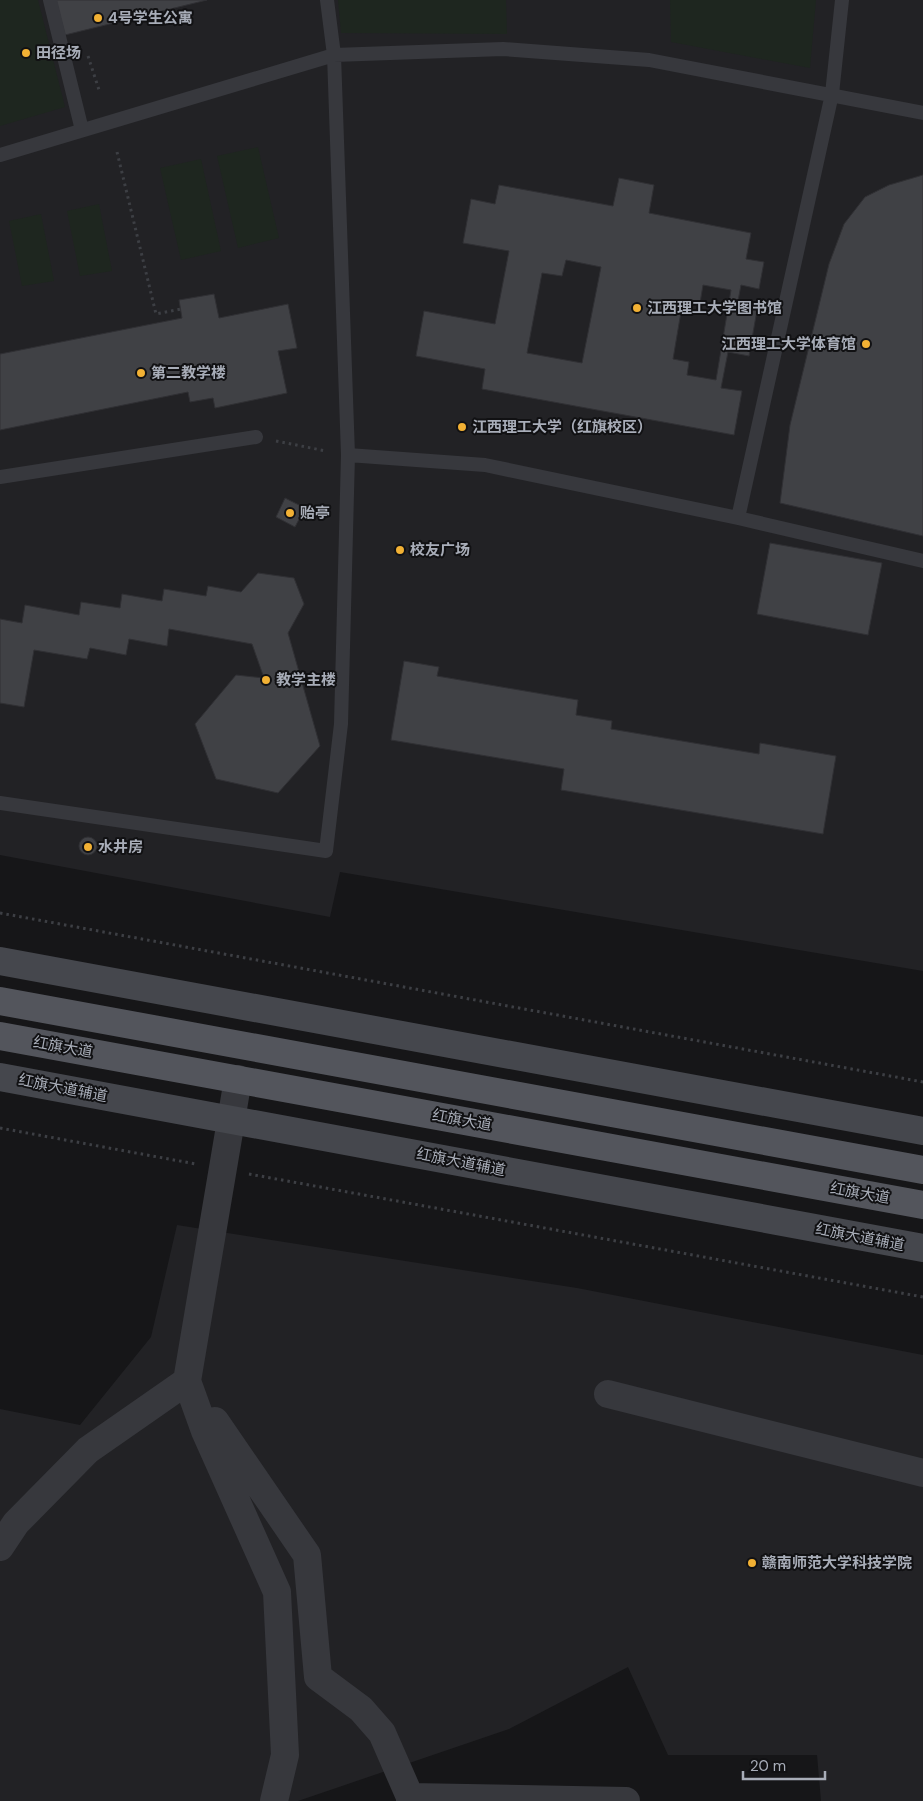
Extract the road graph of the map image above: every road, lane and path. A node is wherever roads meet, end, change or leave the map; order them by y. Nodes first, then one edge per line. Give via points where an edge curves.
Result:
1 (50, 0) edge
2 (327, 0) edge
3 (842, 0) edge
4 (86, 50) dead end
5 (334, 55) junction
6 (100, 94) dead end
7 (832, 94) junction
8 (923, 114) edge
9 (82, 130) junction
10 (117, 152) dead end
11 (0, 154) edge
12 (181, 309) dead end
13 (256, 437) joint
14 (322, 450) dead end
15 (348, 455) junction
16 (0, 477) edge
17 (738, 518) junction
18 (923, 561) edge
19 (0, 803) edge
20 (0, 913) edge
21 (0, 961) edge
22 (0, 1002) edge
23 (0, 1036) edge
24 (0, 1077) edge
25 (238, 1079) junction
26 (923, 1082) edge
27 (232, 1120) junction
28 (0, 1128) edge
29 (923, 1131) edge
30 (223, 1169) junction
31 (923, 1170) edge
32 (923, 1205) edge
33 (923, 1248) edge
34 (923, 1297) edge
35 (187, 1380) junction
36 (608, 1394) dead end
37 (923, 1473) edge
38 (0, 1547) edge
39 (410, 1799) edge
40 (274, 1801) edge
41 (626, 1801) edge

1 - 9 lane
2 - 5 lane
3 - 7 lane
4 - 6 path
5 - 7 lane via 503,49 649,60
5 - 9 lane
5 - 15 lane
7 - 8 lane
7 - 17 lane
9 - 11 lane
10 - 12 path via 156,314
13 - 14 path
13 - 16 lane
15 - 17 lane via 485,465
15 - 19 lane via 341,724 326,851
17 - 18 lane
20 - 26 path
21 - 29 main road
22 - 31 main road
23 - 25 main road, 红旗大道
24 - 27 main road, 红旗大道辅道
25 - 27 street
25 - 32 main road, 红旗大道
27 - 30 street
27 - 33 main road, 红旗大道辅道
28 - 30 path
30 - 34 path
30 - 35 street
35 - 38 street via 88,1450 16,1523
35 - 39 street via 306,1556 318,1677 361,1709 382,1733
35 - 40 street via 205,1431 277,1592 285,1755
36 - 37 street
39 - 41 street

